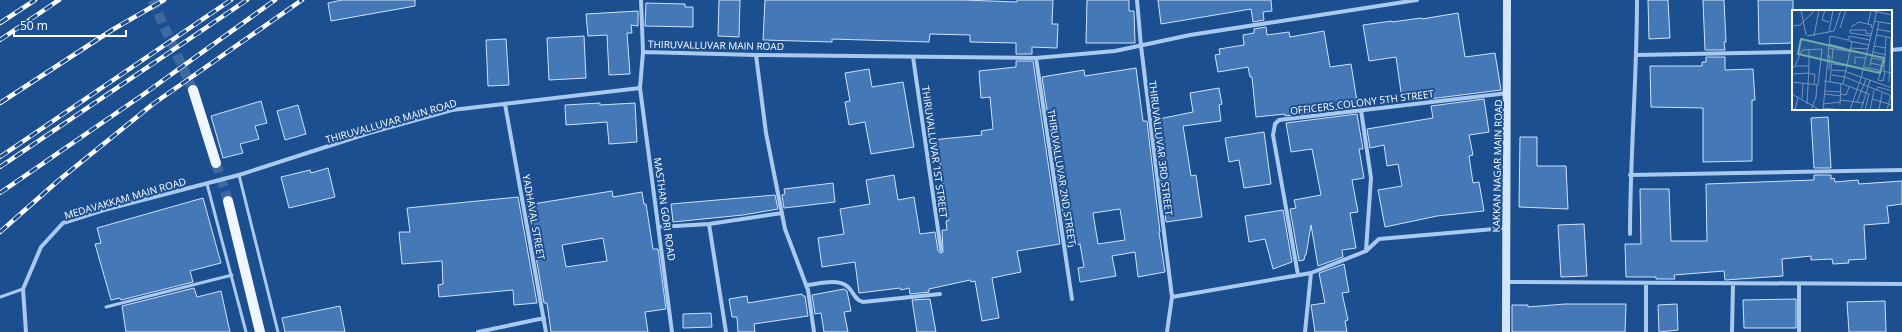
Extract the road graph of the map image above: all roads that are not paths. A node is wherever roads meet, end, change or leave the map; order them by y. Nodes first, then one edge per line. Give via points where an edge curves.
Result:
1 (641, 0) edge
2 (1137, 0) edge
3 (1417, 0) edge
4 (1507, 0) edge
5 (1637, 0) edge
6 (1141, 46) junction
7 (1902, 49) edge
8 (1892, 50) edge
9 (643, 52) junction
10 (1792, 52) edge
11 (756, 55) junction
12 (1637, 55) junction
13 (913, 57) junction
14 (1036, 58) junction
15 (640, 88) junction
16 (193, 90) tunnel mouth
17 (1508, 93) junction
18 (505, 104) junction
19 (1362, 110) junction
20 (216, 163) tunnel mouth
21 (1902, 170) edge
22 (240, 175) junction
23 (1630, 175) junction
24 (208, 184) junction
25 (228, 201) tunnel mouth
26 (782, 214) junction
27 (709, 224) junction
28 (659, 227) junction
29 (1506, 228) junction
30 (1630, 234) dead end
31 (942, 250) dead end
32 (1366, 251) junction
33 (1311, 273) junction
34 (232, 275) junction
35 (1298, 275) junction
36 (1506, 282) junction
37 (1646, 284) junction
38 (1733, 284) junction
39 (1902, 284) edge
40 (1799, 285) junction
41 (807, 286) junction
42 (23, 289) junction
43 (940, 294) dead end
44 (0, 297) edge
45 (1172, 297) junction
46 (1072, 299) dead end
47 (106, 307) dead end
48 (544, 318) junction
49 (26, 332) edge
50 (246, 332) edge
51 (260, 332) edge
52 (278, 332) edge
53 (478, 332) edge
54 (546, 332) edge
55 (672, 332) edge
56 (726, 332) edge
57 (814, 332) edge
58 (1167, 332) edge
59 (1304, 332) edge
60 (1506, 332) edge
61 (1646, 332) edge
62 (1732, 332) edge
63 (1800, 332) edge

1 - 9 street
2 - 6 street, THIRUVALLUVAR 3RD STREET
3 - 6 street, THIRUVALLUVAR MAIN ROAD via 1190,35
4 - 17 street, KAKKAN NAGAR MAIN ROAD
5 - 12 street
6 - 14 street, THIRUVALLUVAR MAIN ROAD via 1115,51
6 - 45 street, THIRUVALLUVAR 3RD STREET
7 - 8 street
9 - 11 street, THIRUVALLUVAR MAIN ROAD
9 - 15 street, THIRUVALLUVAR MAIN ROAD
10 - 12 street
11 - 13 street, THIRUVALLUVAR MAIN ROAD
11 - 26 street via 766,132
12 - 23 street
13 - 14 street, THIRUVALLUVAR MAIN ROAD
13 - 31 street, THIRUVALLUVAR 1ST STREET
14 - 46 street, THIRUVALLUVAR 2ND STREET
15 - 18 street, THIRUVALLUVAR MAIN ROAD
15 - 28 street, MASTHAN GORI ROAD
16 - 20 main road
17 - 19 street, OFFICERS COLONY 5TH STREET
17 - 29 street, KAKKAN NAGAR MAIN ROAD
18 - 22 street, THIRUVALLUVAR MAIN ROAD via 452,110 369,133
18 - 48 street, YADHAVAL STREET
19 - 32 street via 1372,178
19 - 35 street, OFFICERS COLONY 5TH STREET via 1279,120 1275,124 1273,135
21 - 23 street
22 - 24 street, MEDAVAKKAM MAIN ROAD
22 - 52 lane
23 - 30 street
24 - 34 lane
24 - 42 street, MEDAVAKKAM MAIN ROAD via 63,223 41,247
25 - 51 main road
26 - 27 street
26 - 41 street via 785,229
27 - 28 street
27 - 56 street
28 - 55 street, MASTHAN GORI ROAD
29 - 32 street via 1390,237 1379,239
29 - 36 street, KAKKAN NAGAR MAIN ROAD
32 - 33 street
33 - 35 street
33 - 59 street
34 - 47 lane
34 - 50 lane
35 - 45 street
36 - 37 street
36 - 60 street, KAKKAN NAGAR MAIN ROAD
37 - 38 street
37 - 61 street
38 - 40 street
38 - 62 street
39 - 40 street
40 - 63 street
41 - 43 street via 841,283 848,286 854,297 863,302
41 - 57 street
42 - 44 lane
42 - 49 street, MEDAVAKKAM MAIN ROAD
45 - 58 street, THIRUVALLUVAR 3RD STREET
48 - 53 street
48 - 54 street, YADHAVAL STREET

